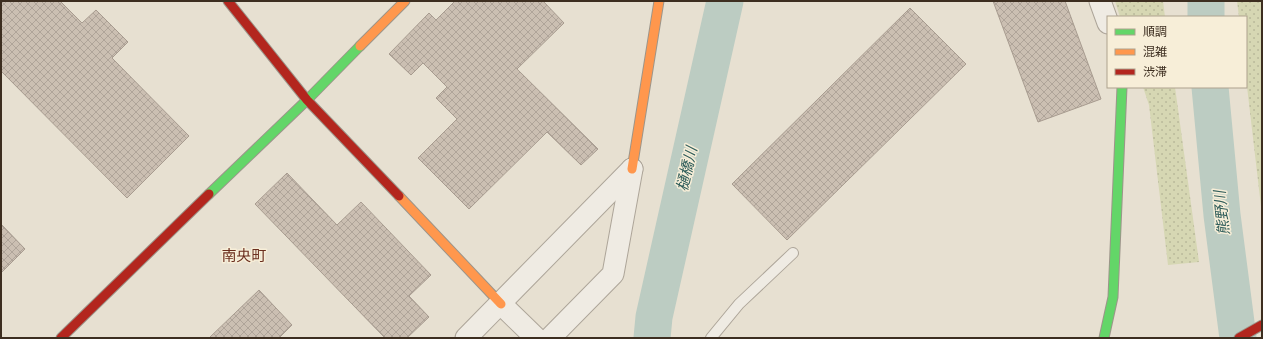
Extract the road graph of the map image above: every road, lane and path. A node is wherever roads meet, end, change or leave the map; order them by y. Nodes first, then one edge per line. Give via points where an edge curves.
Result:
1 (228, 1) edge
2 (406, 1) edge
3 (659, 1) edge
4 (1100, 1) edge
5 (1107, 19) edge
6 (1122, 88) edge
7 (307, 100) junction
8 (632, 169) junction
9 (793, 253) dead end
10 (501, 304) junction
11 (1262, 325) edge
12 (61, 338) edge
13 (466, 338) edge
14 (536, 338) edge
15 (550, 338) edge
16 (711, 338) edge
17 (1104, 338) edge
18 (1239, 338) edge

1 - 7 main road
2 - 7 main road
3 - 8 main road
4 - 5 street
6 - 17 main road via 1113,297
7 - 10 main road
7 - 12 main road
8 - 10 street
8 - 15 street via 613,274
9 - 16 lane via 739,304
10 - 13 street
10 - 14 street
11 - 18 main road

